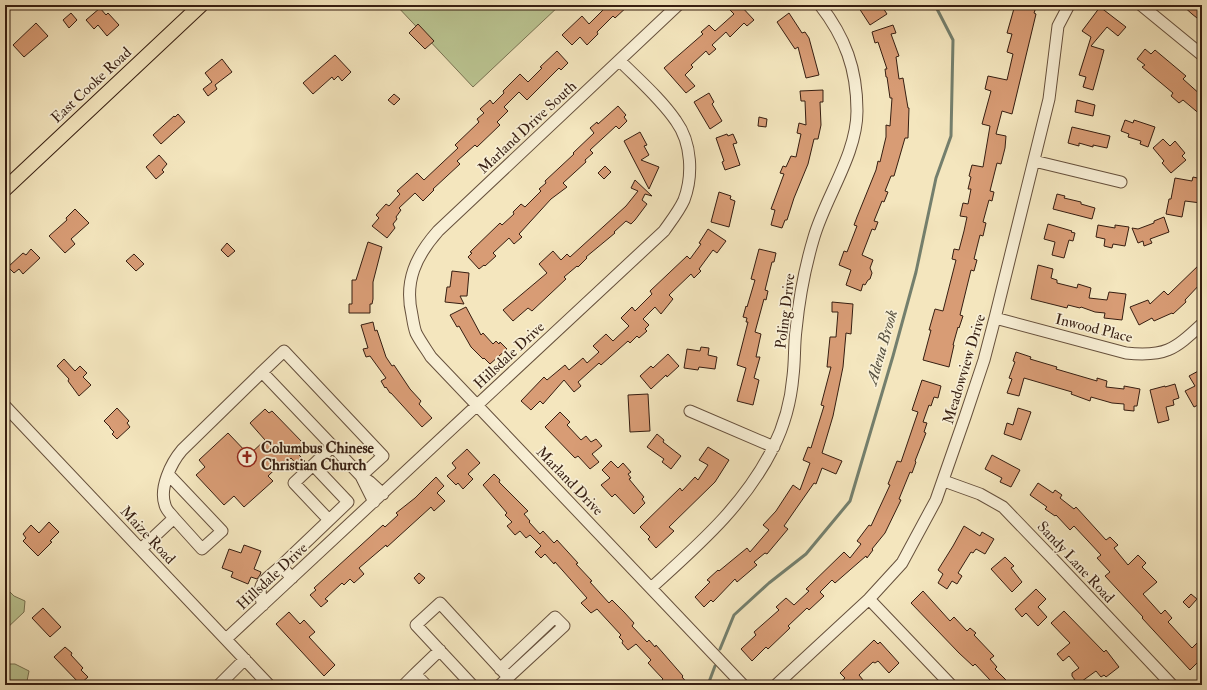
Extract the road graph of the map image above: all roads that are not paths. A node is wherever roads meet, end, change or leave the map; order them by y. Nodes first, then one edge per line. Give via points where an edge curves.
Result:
1 (201, 5) edge
2 (678, 5) edge
3 (820, 5) edge
4 (1070, 5) edge
5 (1141, 5) edge
6 (1202, 55) edge
7 (620, 61) junction
8 (1034, 161) junction
9 (1121, 182) dead end
10 (5, 189) edge
11 (411, 281) joint
12 (995, 318) junction
13 (1202, 324) edge
14 (262, 372) junction
15 (477, 405) junction
16 (7, 411) edge
17 (690, 411) dead end
18 (333, 446) junction
19 (774, 447) junction
20 (314, 465) junction
21 (168, 474) junction
22 (361, 476) junction
23 (944, 481) junction
24 (383, 494) junction
25 (374, 502) junction
26 (332, 517) junction
27 (174, 518) junction
28 (347, 527) junction
29 (141, 549) junction
30 (281, 566) junction
31 (292, 578) junction
32 (651, 588) junction
33 (869, 599) junction
34 (263, 605) junction
35 (226, 639) junction
36 (440, 650) junction
37 (245, 659) junction
38 (500, 669) junction
39 (415, 674) junction
40 (504, 681) edge
41 (219, 685) edge
42 (269, 685) edge
43 (404, 685) edge
44 (426, 685) edge
45 (472, 685) edge
46 (743, 685) edge
47 (776, 685) edge
48 (951, 685) edge
49 (1172, 685) edge

1 - 10 main road, East Cooke Road
2 - 7 street, Marland Drive South
3 - 19 street, Poling Drive via 833,22 848,50 855,80 857,111 854,134 845,161 814,236 802,285 793,378 786,416
4 - 8 street, Meadowview Drive via 1058,26 1049,99
5 - 6 street
7 - 11 street, Marland Drive South via 438,231 417,260
7 - 15 street, Hillsdale Drive via 677,122 686,141 690,162 684,200 664,231
8 - 9 street
8 - 12 street, Meadowview Drive
11 - 15 street, Marland Drive via 409,303 416,332 431,357
12 - 13 street, Inwood Place via 1126,354 1146,355 1162,353 1181,343
12 - 23 street, Meadowview Drive via 984,360
14 - 18 street
14 - 21 street via 182,450 173,461
14 - 22 street via 284,350 383,456
15 - 24 street, Hillsdale Drive
15 - 32 street, Marland Drive
16 - 29 street, Maize Road
17 - 19 street
18 - 20 street
18 - 22 street
19 - 32 street, Poling Drive via 735,507
20 - 26 street via 348,502
20 - 26 street via 294,483
21 - 27 street via 163,498 165,507
21 - 27 street via 222,531 202,549
22 - 24 street
22 - 25 street
23 - 33 street, Meadowview Drive via 902,563
23 - 49 street, Sandy Lane Road via 980,494 1003,507
24 - 25 street, Hillsdale Drive
25 - 28 street, Hillsdale Drive
26 - 28 street
26 - 30 street
27 - 29 street
28 - 31 street, Hillsdale Drive
29 - 35 street, Maize Road
30 - 31 street
30 - 34 street via 259,588
31 - 34 street, Hillsdale Drive
32 - 46 street, Marland Drive
33 - 47 street, Meadowview Drive
33 - 48 street
34 - 35 street, Hillsdale Drive
35 - 37 street, Maize Road
36 - 38 street via 416,625 440,603
36 - 39 street
36 - 45 street
37 - 41 street
37 - 42 street, Maize Road
38 - 40 street
38 - 40 street via 555,617 564,626
39 - 43 street
39 - 44 street

